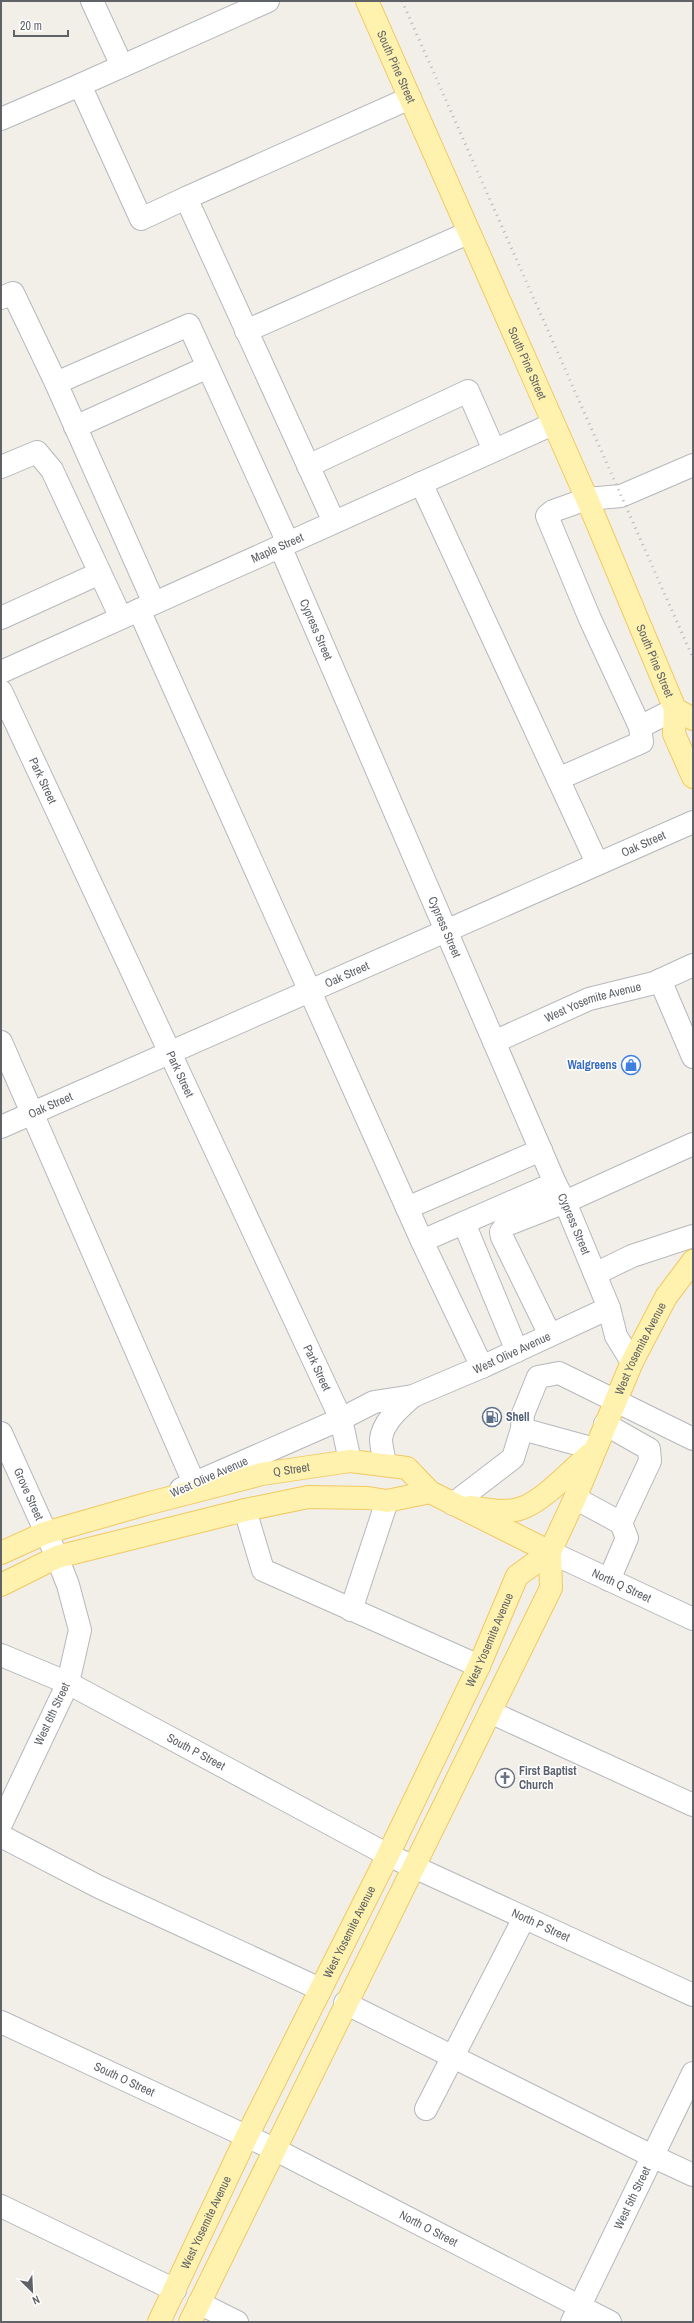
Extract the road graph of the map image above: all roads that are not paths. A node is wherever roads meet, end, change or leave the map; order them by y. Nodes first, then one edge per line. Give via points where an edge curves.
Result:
1 (92, 1) edge
2 (268, 1) edge
3 (367, 1) edge
4 (122, 66) junction
5 (80, 85) junction
6 (410, 98) junction
7 (1, 119) edge
8 (186, 198) junction
9 (468, 233) junction
10 (1, 298) edge
11 (246, 331) junction
12 (208, 367) junction
13 (56, 383) junction
14 (553, 424) junction
15 (75, 427) junction
16 (494, 450) junction
17 (693, 465) edge
18 (308, 466) junction
19 (1, 467) edge
20 (421, 483) junction
21 (587, 499) junction
22 (334, 522) junction
23 (284, 544) junction
24 (100, 573) junction
25 (138, 610) junction
26 (1, 618) edge
27 (1, 672) edge
28 (1, 691) edge
29 (681, 715) edge
30 (640, 727) junction
31 (693, 753) edge
32 (693, 777) edge
33 (558, 779) junction
34 (693, 822) edge
35 (597, 863) junction
36 (446, 930) junction
37 (693, 965) edge
38 (660, 980) junction
39 (310, 990) junction
40 (1, 1042) edge
41 (494, 1042) junction
42 (170, 1052) junction
43 (693, 1057) edge
44 (32, 1113) junction
45 (1, 1127) edge
46 (693, 1145) edge
47 (541, 1150) junction
48 (555, 1183) junction
49 (565, 1202) junction
50 (407, 1208) junction
51 (464, 1223) junction
52 (693, 1236) edge
53 (422, 1241) junction
54 (693, 1262) edge
55 (595, 1274) junction
56 (609, 1308) junction
57 (550, 1336) junction
58 (517, 1351) junction
59 (632, 1362) junction
60 (482, 1367) junction
61 (414, 1396) junction
62 (615, 1401) junction
63 (341, 1419) junction
64 (605, 1424) junction
65 (522, 1429) junction
66 (1, 1433) edge
67 (693, 1439) edge
68 (595, 1449) junction
69 (350, 1461) junction
70 (385, 1464) junction
71 (194, 1482) junction
72 (430, 1492) junction
73 (575, 1498) junction
74 (387, 1501) junction
75 (146, 1504) junction
76 (455, 1505) junction
77 (245, 1510) junction
78 (621, 1523) junction
79 (46, 1533) junction
80 (550, 1552) junction
81 (1, 1553) edge
82 (57, 1557) junction
83 (609, 1580) junction
84 (1, 1585) edge
85 (352, 1610) junction
86 (693, 1618) edge
87 (1, 1655) edge
88 (479, 1666) junction
89 (68, 1683) junction
90 (490, 1712) junction
91 (693, 1806) edge
92 (1, 1824) edge
93 (1, 1836) edge
94 (388, 1855) junction
95 (415, 1866) junction
96 (524, 1918) junction
97 (320, 1989) junction
98 (693, 1995) edge
99 (345, 2003) junction
100 (1, 2022) edge
101 (453, 2057) junction
102 (693, 2073) edge
103 (426, 2109) dead end
104 (246, 2138) junction
105 (274, 2149) junction
106 (652, 2156) junction
107 (693, 2174) edge
108 (1, 2206) edge
109 (175, 2290) junction
110 (195, 2312) edge
111 (575, 2314) edge
112 (159, 2322) edge
113 (237, 2322) edge
114 (610, 2322) edge

1 - 4 street
2 - 4 street
3 - 6 main road, South Pine Street
4 - 5 street
5 - 7 street
5 - 8 street via 141,218
6 - 8 street
6 - 9 main road, South Pine Street
8 - 11 street
9 - 11 street
9 - 14 main road, South Pine Street
10 - 13 street via 13,293
11 - 18 street
12 - 13 street, Cypress Street via 189,325
12 - 15 street
12 - 23 street, Cypress Street
13 - 15 street
14 - 16 street, Maple Street
14 - 21 main road, South Pine Street
15 - 25 street
16 - 18 street via 468,391
16 - 20 street, Maple Street
17 - 21 street via 621,496
18 - 22 street
19 - 24 street via 37,452 52,470
20 - 22 street, Maple Street
20 - 33 street
21 - 29 main road, South Pine Street
21 - 30 street via 553,511 547,516 590,619
22 - 23 street, Maple Street
23 - 25 street, Maple Street
23 - 36 street, Cypress Street
24 - 25 street
24 - 26 street
25 - 27 street, Maple Street
25 - 39 street
28 - 42 street, Park Street
29 - 30 street
29 - 31 main road, South Pine Street
29 - 32 main road via 674,734
30 - 33 street via 642,742
33 - 35 street
34 - 35 street, Oak Street
35 - 36 street, Oak Street
36 - 39 street, Oak Street
36 - 41 street, Cypress Street
37 - 38 street, West Yosemite Avenue
38 - 41 street, West Yosemite Avenue via 589,999
38 - 43 street
39 - 42 street, Oak Street
39 - 50 street
40 - 44 street
41 - 47 street, Cypress Street
42 - 44 street, Oak Street
42 - 63 street, Park Street
44 - 45 street, Oak Street
44 - 71 street
46 - 49 street
47 - 48 street, Cypress Street
47 - 50 street
48 - 49 street, Cypress Street
48 - 51 street
49 - 55 street, Cypress Street
49 - 57 street via 506,1225 501,1232
50 - 53 street
51 - 53 street
51 - 58 street
52 - 55 street via 632,1256
53 - 60 street
54 - 59 main road, West Yosemite Avenue via 666,1297
55 - 56 street, Cypress Street
56 - 57 street, West Olive Avenue
56 - 59 street, Cypress Street via 616,1336
57 - 58 street, West Olive Avenue
58 - 60 street, West Olive Avenue
59 - 62 main road, West Yosemite Avenue
60 - 61 street, West Olive Avenue
61 - 63 street, West Olive Avenue via 374,1402
61 - 70 street, West Olive Avenue via 393,1415 386,1426 381,1438
62 - 64 main road, West Yosemite Avenue
62 - 65 street via 559,1373 538,1377 523,1414
62 - 67 street
63 - 69 street, Park Street
63 - 71 street, West Olive Avenue
64 - 68 main road, West Yosemite Avenue
64 - 78 street via 649,1449 650,1461
65 - 68 street
65 - 76 street via 513,1458
66 - 79 street, Grove Street
68 - 73 main road, West Yosemite Avenue
68 - 76 main road via 556,1485 522,1508 498,1510
69 - 70 main road, Q Street
69 - 75 main road, Q Street via 262,1474
69 - 77 main road via 339,1475 250,1499
70 - 72 main road, Q Street via 407,1468
71 - 75 street, West Olive Avenue
72 - 74 main road
72 - 76 main road, Q Street
73 - 78 street
73 - 80 main road, West Yosemite Avenue
74 - 77 main road via 368,1498 308,1497
74 - 85 street
75 - 79 main road, West Olive Avenue
76 - 80 main road, Q Street
77 - 82 main road
77 - 85 street via 263,1570
78 - 83 street via 627,1538
79 - 81 main road, West Olive Avenue
79 - 82 street, West 6th Street
80 - 83 street, North Q Street
80 - 88 main road, West Yosemite Avenue via 517,1576
80 - 90 main road, West Yosemite Avenue via 551,1588
82 - 84 main road
82 - 89 street, West 6th Street via 68,1585 80,1630
83 - 86 street, North Q Street
85 - 88 street
87 - 89 street, South P Street
88 - 94 main road, West Yosemite Avenue
89 - 92 street, West 6th Street
89 - 94 street, South P Street
90 - 91 street
90 - 95 main road, West Yosemite Avenue
93 - 97 street via 99,1887
94 - 95 street, North P Street
94 - 97 main road, West Yosemite Avenue
95 - 96 street, North P Street
95 - 99 main road, West Yosemite Avenue
96 - 98 street, North P Street
96 - 101 street
97 - 104 main road, West Yosemite Avenue
99 - 101 street
99 - 105 main road, West Yosemite Avenue
100 - 104 street, South O Street
101 - 103 street
101 - 106 street
102 - 106 street, West 5th Street
104 - 105 street, North O Street
104 - 109 main road, West Yosemite Avenue
105 - 110 main road, West Yosemite Avenue
105 - 111 street, North O Street
106 - 107 street
106 - 111 street, West 5th Street
108 - 109 street
109 - 112 main road, West Yosemite Avenue
110 - 113 street
111 - 114 street, North O Street

